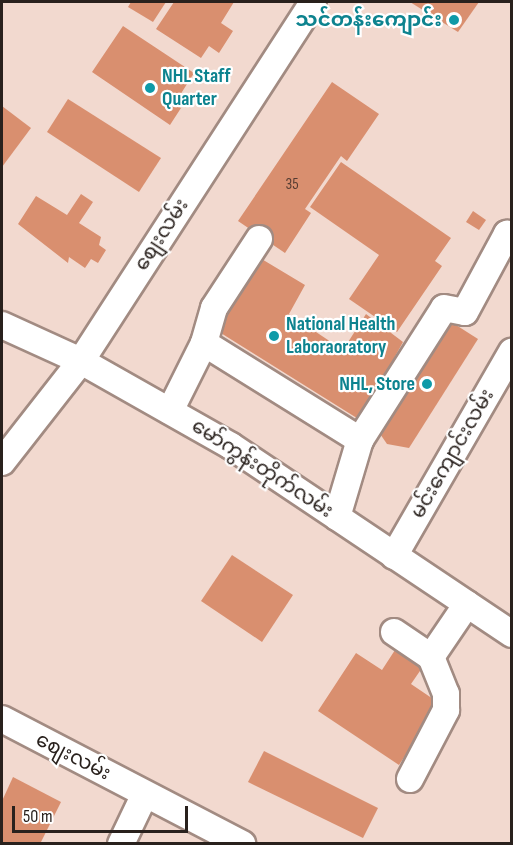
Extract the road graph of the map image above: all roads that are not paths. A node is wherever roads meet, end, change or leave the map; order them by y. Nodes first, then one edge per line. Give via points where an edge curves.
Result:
1 (313, 2) edge
2 (512, 237) edge
3 (259, 239) dead end
4 (2, 325) edge
5 (204, 343) junction
6 (512, 352) edge
7 (81, 361) junction
8 (170, 411) junction
9 (360, 440) junction
10 (2, 462) edge
11 (337, 517) junction
12 (394, 556) junction
13 (467, 604) junction
14 (394, 632) dead end
15 (512, 634) edge
16 (431, 657) junction
17 (2, 719) edge
18 (410, 779) dead end
19 (145, 794) junction
20 (228, 840) edge
21 (121, 843) edge

1 - 7 street, စျေးလမ်း
2 - 9 street via 507,234 465,312 444,308
3 - 5 street via 214,308
4 - 7 street, မော်ကွန်းတိုက်လမ်း
5 - 8 street
5 - 9 street
6 - 12 street, မင်းကျောင်းလမ်း
7 - 8 street, မော်ကွန်းတိုက်လမ်း
7 - 10 street, စျေးလမ်း
8 - 11 street, မော်ကွန်းတိုက်လမ်း
9 - 11 street
11 - 12 street, မော်ကွန်းတိုက်လမ်း
12 - 13 street, မော်ကွန်းတိုက်လမ်း
13 - 15 street, မော်ကွန်းတိုက်လမ်း
13 - 16 street
14 - 16 street
16 - 18 street via 446,694 446,710
17 - 19 street, စျေးလမ်း
19 - 20 street, စျေးလမ်း
19 - 21 street

